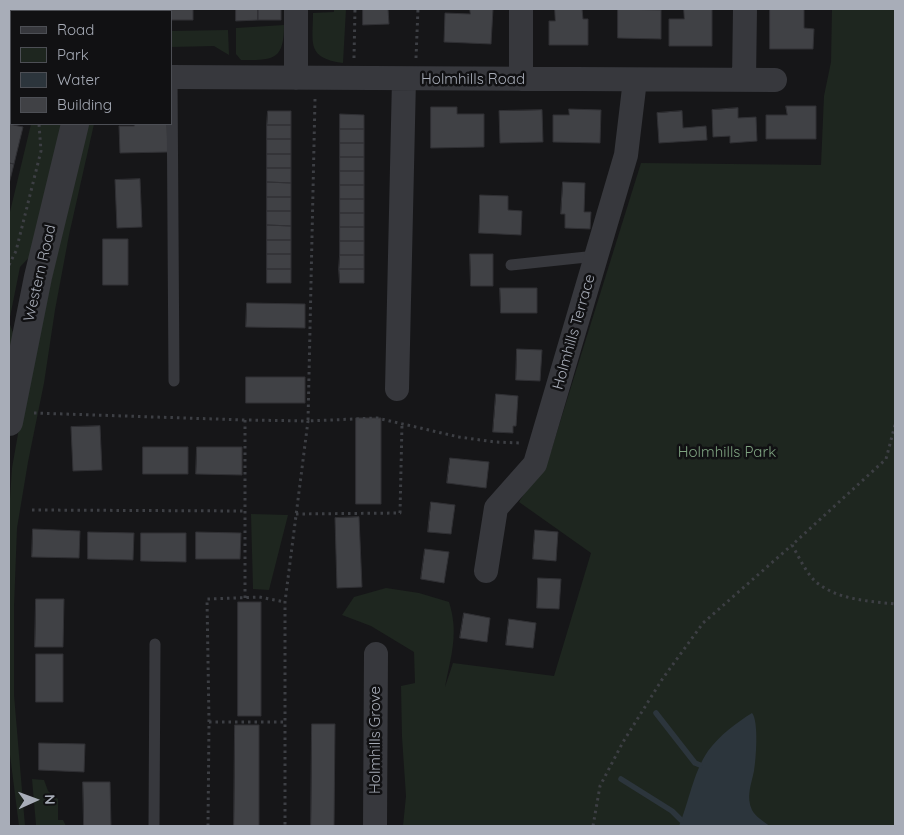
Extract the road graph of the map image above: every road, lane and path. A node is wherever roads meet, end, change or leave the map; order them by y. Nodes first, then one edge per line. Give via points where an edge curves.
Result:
1 (296, 9) edge
2 (355, 9) edge
3 (418, 9) edge
4 (521, 9) edge
5 (745, 9) edge
6 (172, 77) edge
7 (306, 78) junction
8 (354, 79) junction
9 (410, 79) junction
10 (521, 79) junction
11 (635, 80) junction
12 (744, 80) junction
13 (775, 80) dead end
14 (39, 125) edge
15 (75, 125) edge
16 (596, 256) junction
17 (9, 265) edge
18 (511, 265) dead end
19 (174, 381) dead end
20 (397, 389) dead end
21 (10, 417) edge
22 (245, 420) junction
23 (308, 421) junction
24 (402, 424) junction
25 (895, 424) edge
26 (541, 444) junction
27 (32, 510) dead end
28 (244, 511) junction
29 (296, 514) junction
30 (792, 545) junction
31 (486, 571) dead end
32 (245, 598) junction
33 (285, 602) junction
34 (895, 604) edge
35 (155, 644) dead end
36 (376, 654) dead end
37 (209, 722) junction
38 (285, 722) junction
39 (154, 826) edge
40 (208, 826) edge
41 (285, 826) edge
42 (375, 826) edge
43 (593, 826) edge

1 - 7 street
2 - 8 path
3 - 9 path
4 - 10 street
5 - 12 street
6 - 7 street, Holmhills Road
6 - 19 lane
7 - 8 street, Holmhills Road
7 - 23 path
8 - 9 street, Holmhills Road
9 - 10 street, Holmhills Road
9 - 20 street
10 - 11 street, Holmhills Road
11 - 12 street, Holmhills Road
11 - 16 street, Holmhills Terrace via 626,155
12 - 13 street, Holmhills Road
14 - 17 path via 41,151 16,251
15 - 21 street, Western Road via 38,277
16 - 18 lane
16 - 26 street, Holmhills Terrace
21 - 22 path
22 - 23 path
22 - 28 path
23 - 24 path via 377,418
23 - 29 path
24 - 26 path via 460,437
24 - 29 path via 400,513
25 - 30 path via 886,459
26 - 31 street, Holmhills Terrace via 535,464 496,508
27 - 28 path
28 - 32 path
29 - 33 path
30 - 34 path via 816,582 849,598
30 - 43 path via 703,623 663,678 622,742 600,786
32 - 33 path
32 - 37 path via 207,600
33 - 38 path
35 - 39 lane
36 - 42 street, Holmhills Grove
37 - 38 path
37 - 40 path
38 - 41 path

